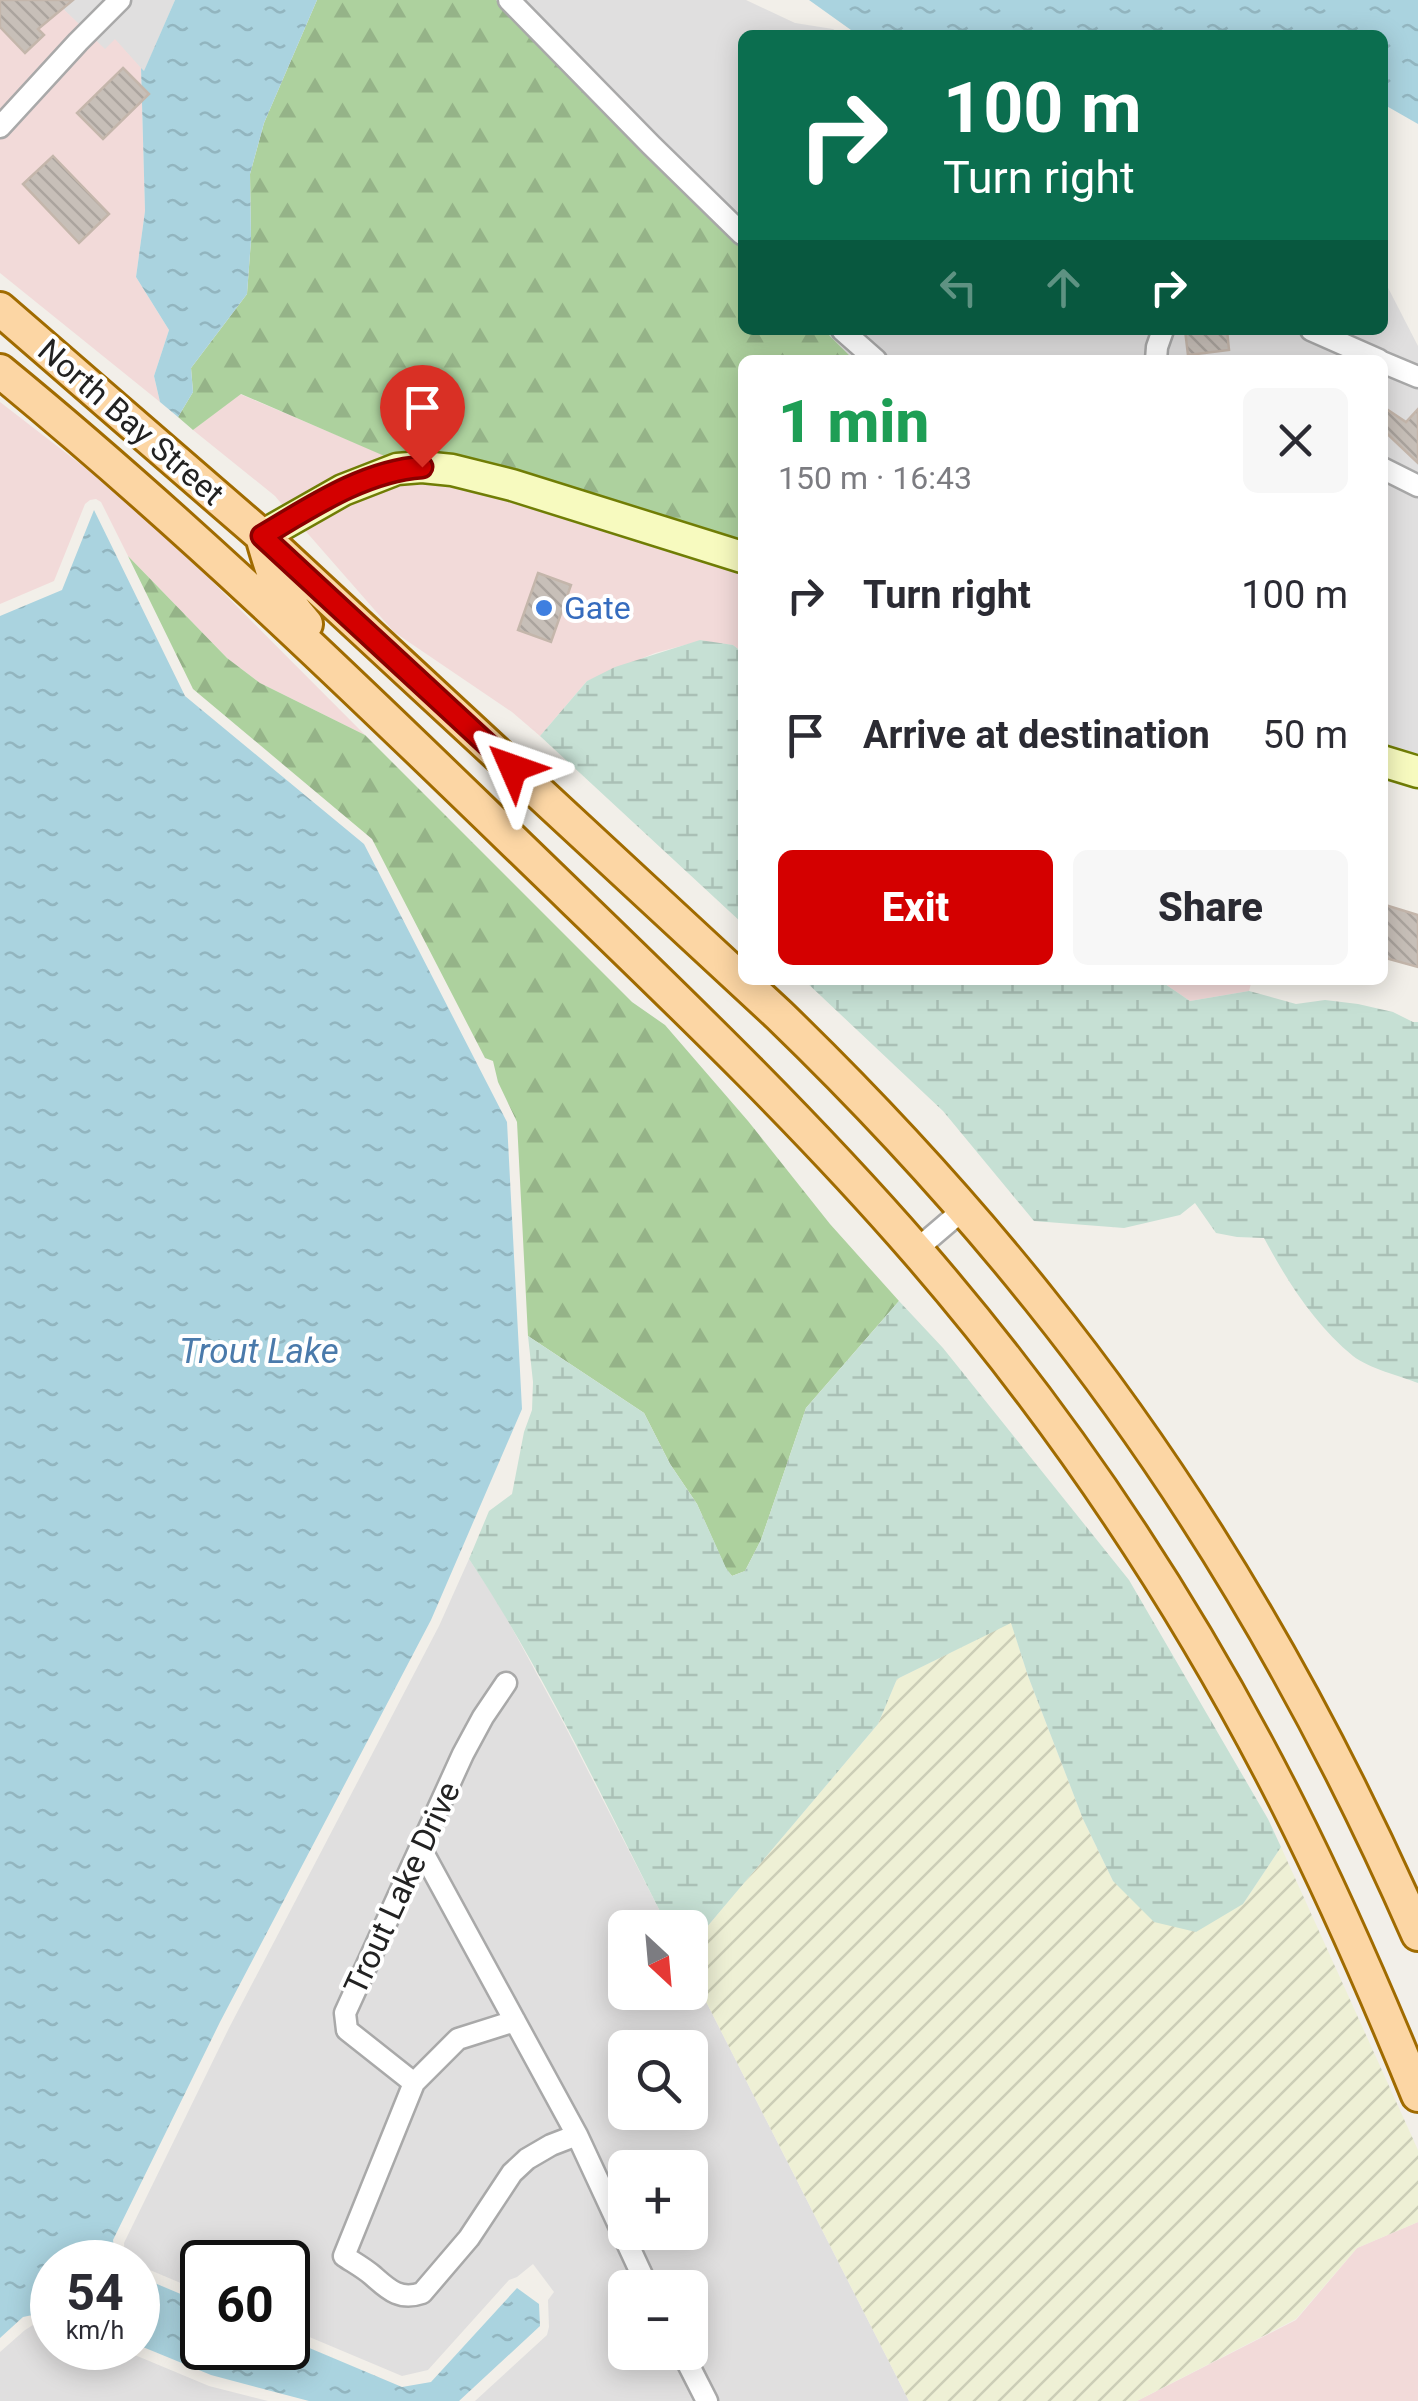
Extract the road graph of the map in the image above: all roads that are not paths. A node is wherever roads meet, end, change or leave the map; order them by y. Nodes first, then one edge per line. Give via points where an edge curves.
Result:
1 (120, 0) edge
2 (509, 0) edge
3 (0, 127) edge
4 (738, 230) edge
5 (0, 309) edge
6 (848, 335) edge
7 (1322, 335) edge
8 (0, 345) edge
9 (870, 355) edge
10 (1367, 355) edge
11 (1388, 365) edge
12 (0, 370) edge
13 (1418, 378) edge
14 (1388, 471) edge
15 (1418, 486) edge
16 (262, 536) junction
17 (738, 556) edge
18 (401, 732) junction
19 (1388, 763) edge
20 (1418, 772) edge
21 (738, 977) edge
22 (747, 985) edge
23 (964, 1209) junction
24 (916, 1250) junction
25 (506, 1684) dead end
26 (420, 1847) junction
27 (1418, 1934) edge
28 (515, 2021) junction
29 (414, 2083) junction
30 (1418, 2095) edge
31 (577, 2136) junction
32 (640, 2270) edge
33 (691, 2370) edge
34 (707, 2401) edge

1 - 3 street
2 - 4 street
5 - 16 main road, North Bay Street
6 - 9 street
7 - 10 street
8 - 16 main road via 207,524 245,540
11 - 13 street
12 - 18 main road
14 - 15 street
16 - 17 main road via 343,490 397,469 422,467 512,485
16 - 18 main road via 290,606
16 - 21 main road, North Bay Street
18 - 24 main road via 732,1055
19 - 20 main road
22 - 23 main road, North Bay Street
23 - 24 street
23 - 27 main road, North Bay Street via 1108,1391 1236,1580 1342,1774
24 - 30 main road via 1056,1426 1234,1704 1287,1803
25 - 26 street, Trout Lake Drive
26 - 28 street
26 - 29 street, Trout Lake Drive via 344,2012 347,2030
28 - 29 street via 458,2039
28 - 31 street
29 - 31 street via 344,2256 399,2295 422,2293 527,2158
31 - 32 street
33 - 34 street

